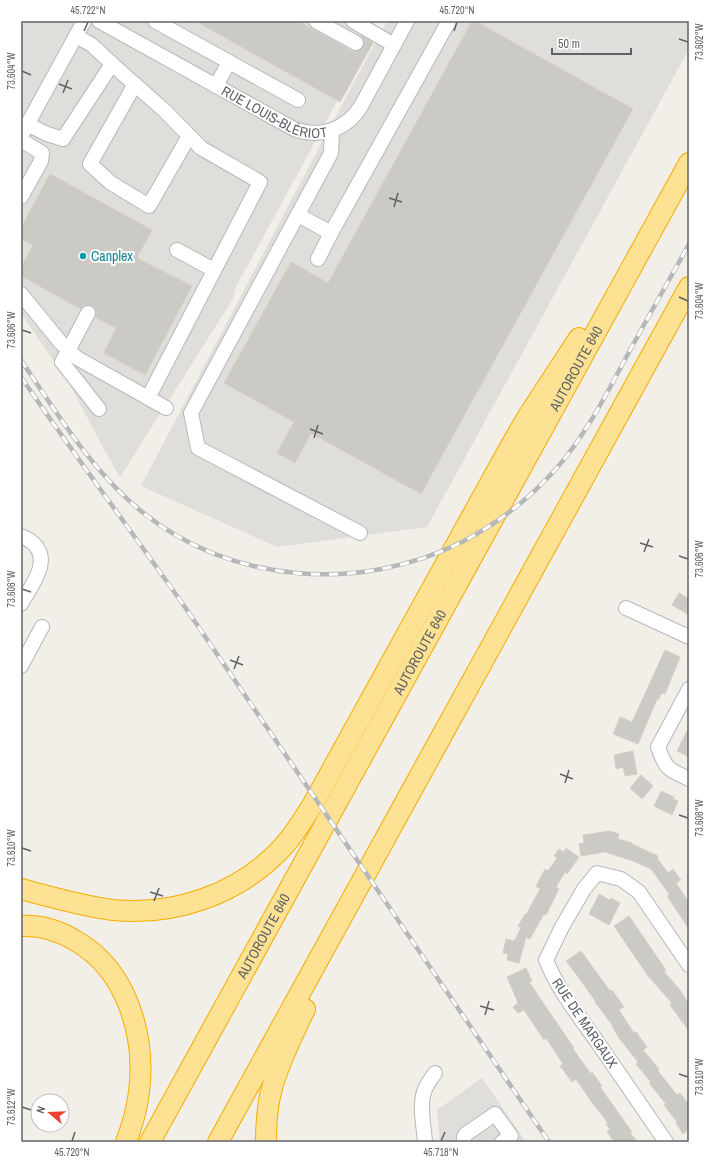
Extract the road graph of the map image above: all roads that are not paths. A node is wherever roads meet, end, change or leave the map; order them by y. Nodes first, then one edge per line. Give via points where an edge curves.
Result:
1 (84, 21) edge
2 (99, 21) edge
3 (155, 21) edge
4 (316, 21) edge
5 (353, 21) edge
6 (407, 21) edge
7 (449, 21) edge
8 (331, 25) edge
9 (76, 36) junction
10 (356, 43) dead end
11 (394, 44) junction
12 (229, 62) junction
13 (112, 64) junction
14 (135, 84) junction
15 (216, 86) junction
16 (298, 100) dead end
17 (24, 130) edge
18 (332, 130) junction
19 (189, 136) junction
20 (21, 140) edge
21 (689, 163) edge
22 (21, 197) edge
23 (664, 209) junction
24 (298, 215) junction
25 (331, 234) junction
26 (177, 250) dead end
27 (318, 259) dead end
28 (214, 270) junction
29 (689, 287) edge
30 (21, 294) edge
31 (88, 313) dead end
32 (68, 351) junction
33 (148, 398) junction
34 (166, 408) dead end
35 (99, 409) dead end
36 (360, 533) dead end
37 (21, 536) edge
38 (21, 604) edge
39 (626, 608) dead end
40 (42, 627) dead end
41 (689, 637) edge
42 (21, 666) edge
43 (689, 689) edge
44 (689, 779) edge
45 (21, 890) edge
46 (356, 892) junction
47 (21, 926) edge
48 (689, 965) edge
49 (435, 1073) dead end
50 (509, 1140) edge
51 (126, 1142) edge
52 (150, 1142) edge
53 (218, 1142) edge
54 (266, 1142) edge
55 (425, 1142) edge
56 (464, 1142) edge
57 (666, 1142) edge

1 - 9 street
2 - 15 street, RUE LOUIS-BLÉRIOT
3 - 12 street
4 - 8 street
5 - 11 street
6 - 11 street, RUE LOUIS-BLÉRIOT
7 - 25 street
8 - 10 street
9 - 13 street via 92,45
9 - 17 street
11 - 18 street, RUE LOUIS-BLÉRIOT via 358,110 347,122
12 - 15 street
12 - 16 street
13 - 14 street
13 - 17 street via 63,139 38,130
14 - 19 street
14 - 19 street via 90,164 111,184 149,206
15 - 18 street, RUE LOUIS-BLÉRIOT via 294,129 316,133
18 - 24 street via 331,153
19 - 28 street via 201,148 260,182
20 - 22 street via 42,153 41,161
21 - 23 highway, AUTOROUTE 640
23 - 45 highway via 528,416 319,793 280,850 255,872 232,886 209,898 172,907 113,910
23 - 52 highway, AUTOROUTE 640
24 - 25 street
24 - 36 street via 191,413 198,448
25 - 27 street
26 - 28 street
28 - 33 street
29 - 46 highway
30 - 32 street
31 - 32 street
32 - 33 street
32 - 35 street via 62,362
33 - 34 street
37 - 38 street via 37,548 41,562 40,570
39 - 41 street
40 - 42 street
43 - 44 street via 658,747 663,762 670,770
46 - 53 highway
46 - 54 highway via 276,1075 268,1108
47 - 51 highway via 44,928 83,944 106,964 124,993 136,1030 140,1070 139,1092
48 - 57 street, RUE DE MARGAUX via 639,892 621,879 597,874 584,889 546,960 562,992
49 - 55 street via 422,1097
50 - 56 street via 496,1114 466,1134

